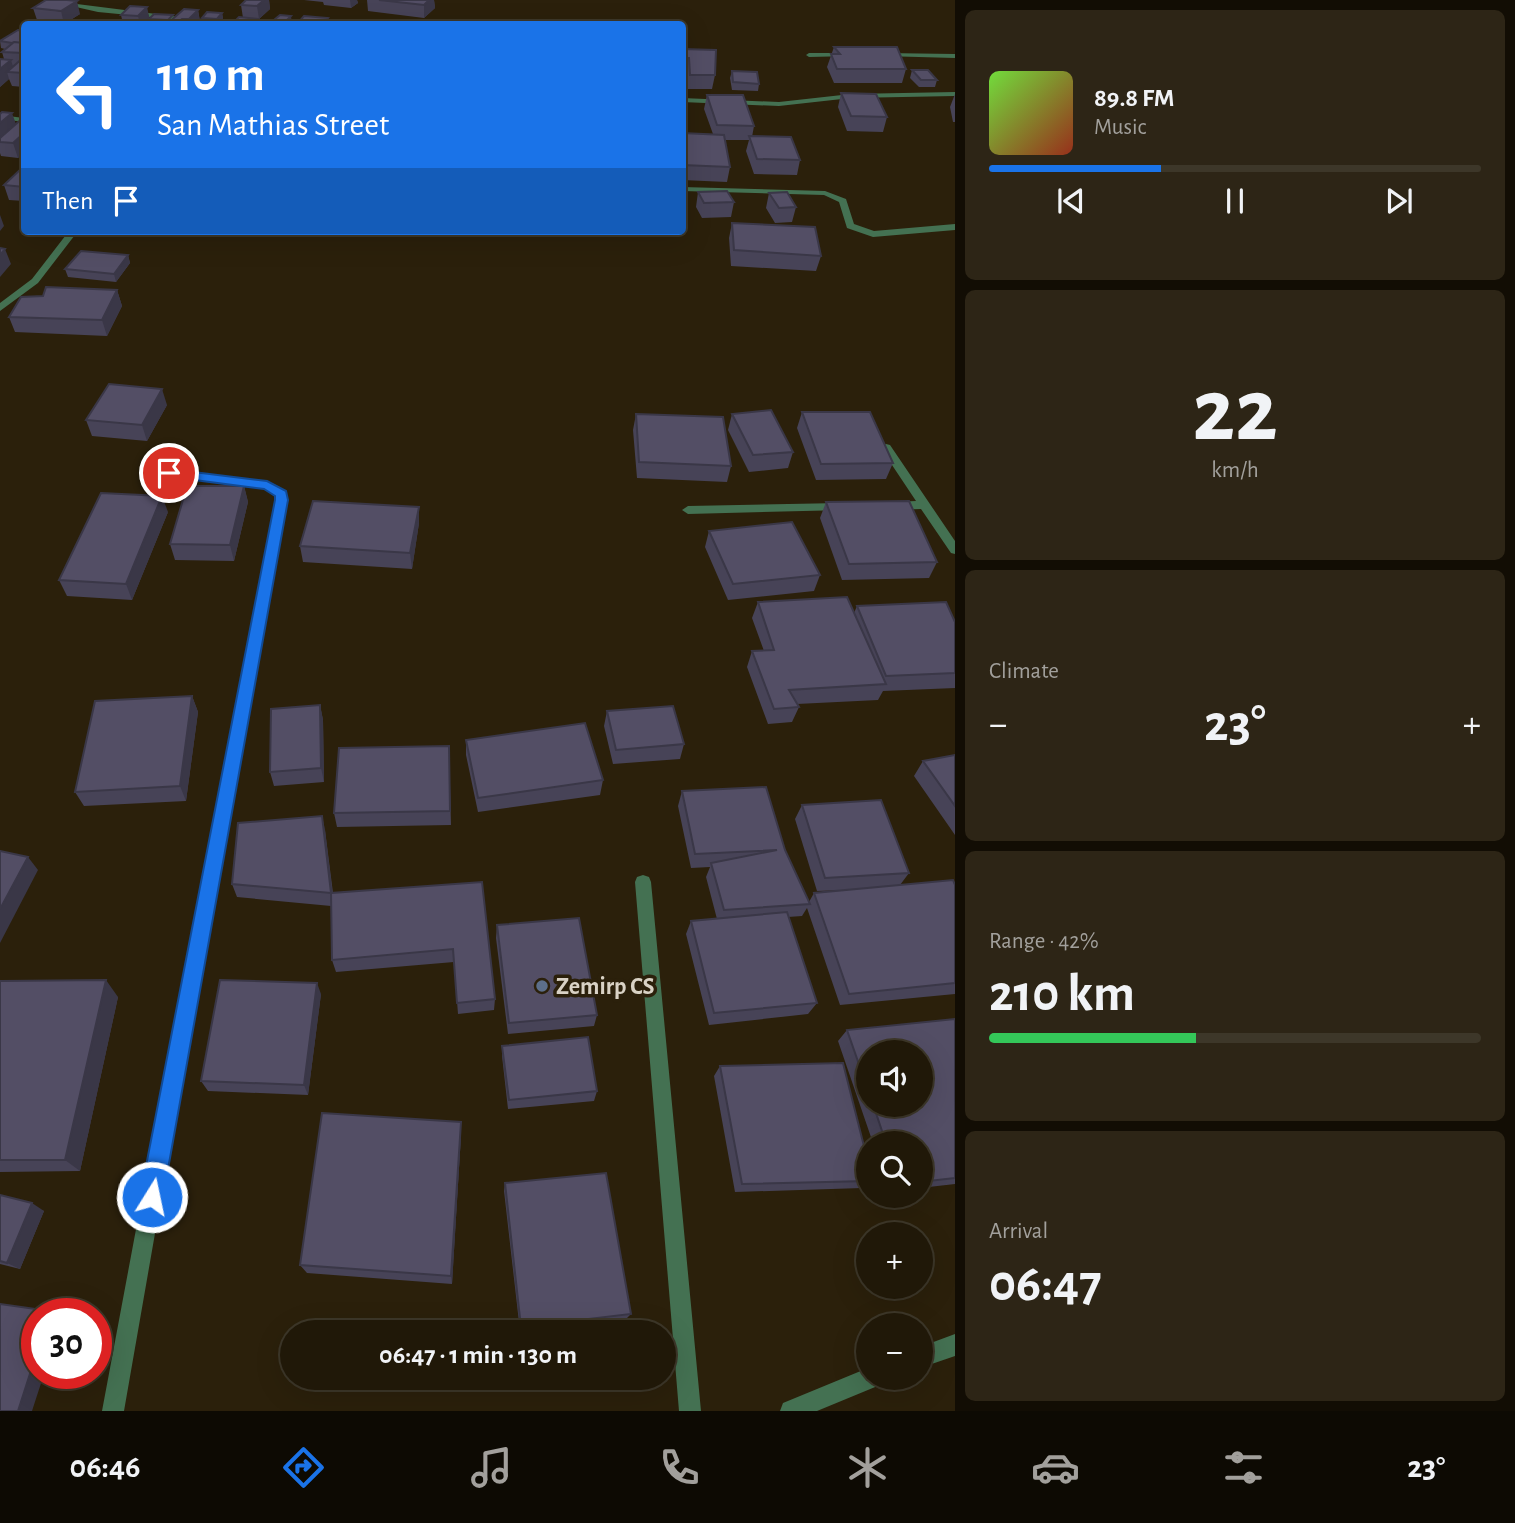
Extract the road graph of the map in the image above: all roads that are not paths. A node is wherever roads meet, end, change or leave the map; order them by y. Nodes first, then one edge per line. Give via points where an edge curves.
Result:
1 (48, 0) edge
2 (201, 20) edge
3 (809, 55) dead end
4 (862, 55) edge
5 (875, 55) edge
6 (955, 56) edge
7 (955, 94) edge
8 (686, 100) edge
9 (0, 117) edge
10 (21, 120) edge
11 (686, 189) edge
12 (955, 227) edge
13 (71, 235) edge
14 (0, 308) edge
15 (886, 447) edge
16 (169, 473) dead end
17 (923, 505) junction
18 (859, 506) edge
19 (884, 506) edge
20 (688, 510) dead end
21 (955, 551) edge
22 (643, 882) dead end
23 (955, 1345) edge
24 (933, 1353) edge
25 (856, 1384) edge
26 (113, 1411) edge
27 (690, 1411) edge
28 (792, 1411) edge

1 - 2 street
3 - 4 street
5 - 6 street
7 - 8 street via 851,96 779,104
9 - 10 street
11 - 12 street via 825,193 843,201 850,226 873,234
13 - 14 street via 35,281
15 - 17 street
16 - 26 street via 267,485 281,494 282,500
17 - 19 street
17 - 21 street
18 - 20 street
22 - 27 street
23 - 24 street
25 - 28 street

